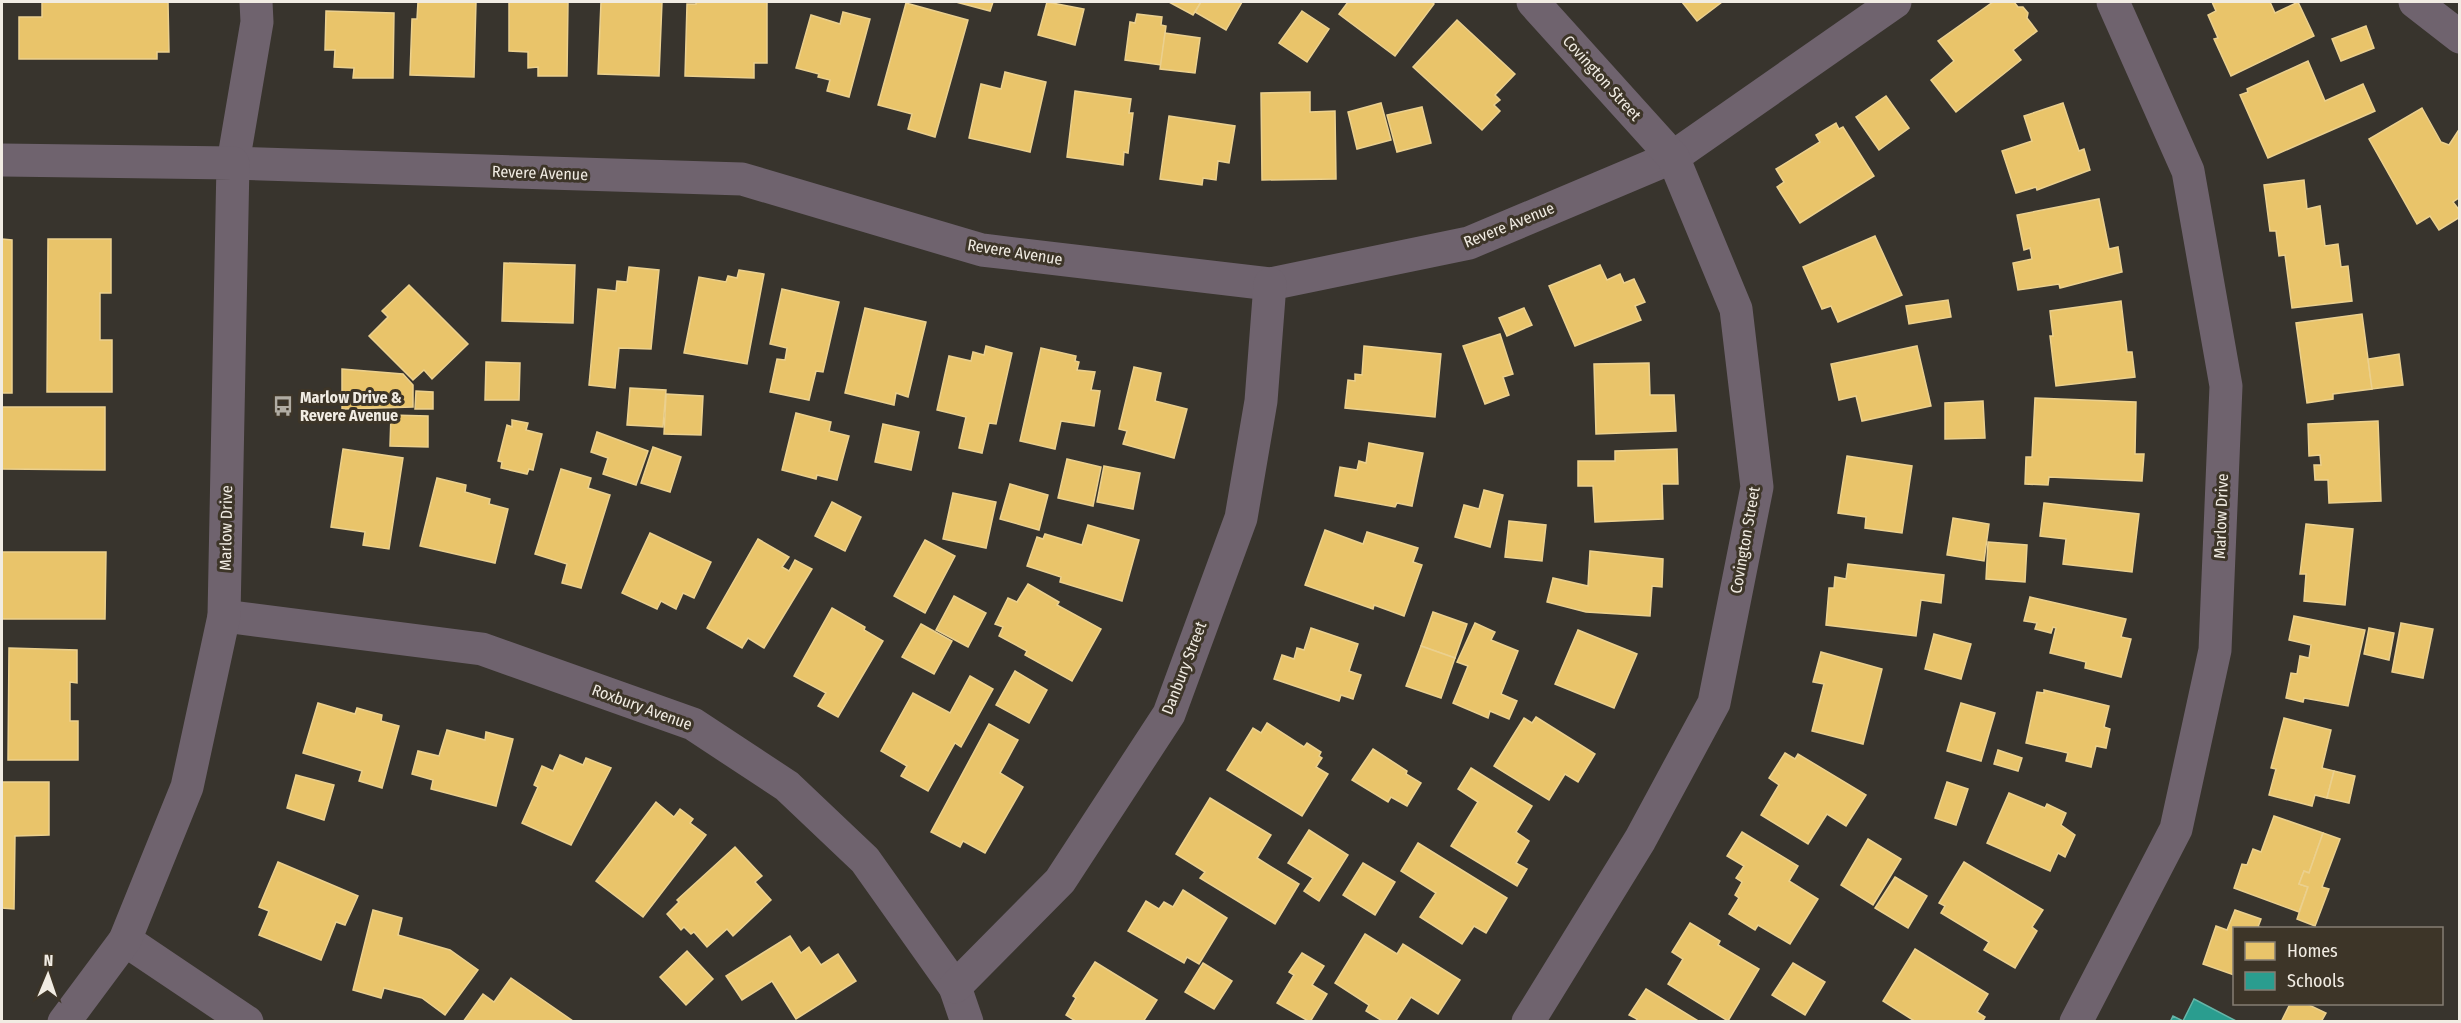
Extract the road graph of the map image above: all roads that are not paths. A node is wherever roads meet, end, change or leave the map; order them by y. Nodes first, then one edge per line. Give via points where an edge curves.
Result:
1 (256, 2) edge
2 (1533, 2) edge
3 (1895, 2) edge
4 (2113, 2) edge
5 (2415, 2) edge
6 (2460, 37) edge
7 (1673, 157) junction
8 (2, 160) edge
9 (233, 163) junction
10 (1270, 284) junction
11 (224, 615) junction
12 (125, 940) junction
13 (955, 987) junction
14 (64, 1022) edge
15 (247, 1022) edge
16 (967, 1022) edge
17 (1528, 1022) edge
18 (2076, 1022) edge

1 - 9 street, Marlow Drive via 257,22
2 - 7 street, Covington Street
3 - 7 street, Revere Avenue
4 - 18 street, Marlow Drive via 2188,171 2226,386 2215,650 2176,829
5 - 6 street
7 - 10 street, Revere Avenue via 1469,243
7 - 17 street, Covington Street via 1736,309 1757,487 1714,703 1640,840
8 - 9 street, Revere Avenue
9 - 10 street, Revere Avenue via 742,179 982,250
9 - 11 street, Marlow Drive
10 - 13 street, Danbury Street via 1261,401 1241,518 1169,714 1060,881
11 - 12 street, Marlow Drive via 187,788
11 - 13 street, Roxbury Avenue via 482,649 693,724 787,786 865,860
12 - 14 street, Marlow Drive
12 - 15 street
13 - 16 street, Roxbury Avenue

